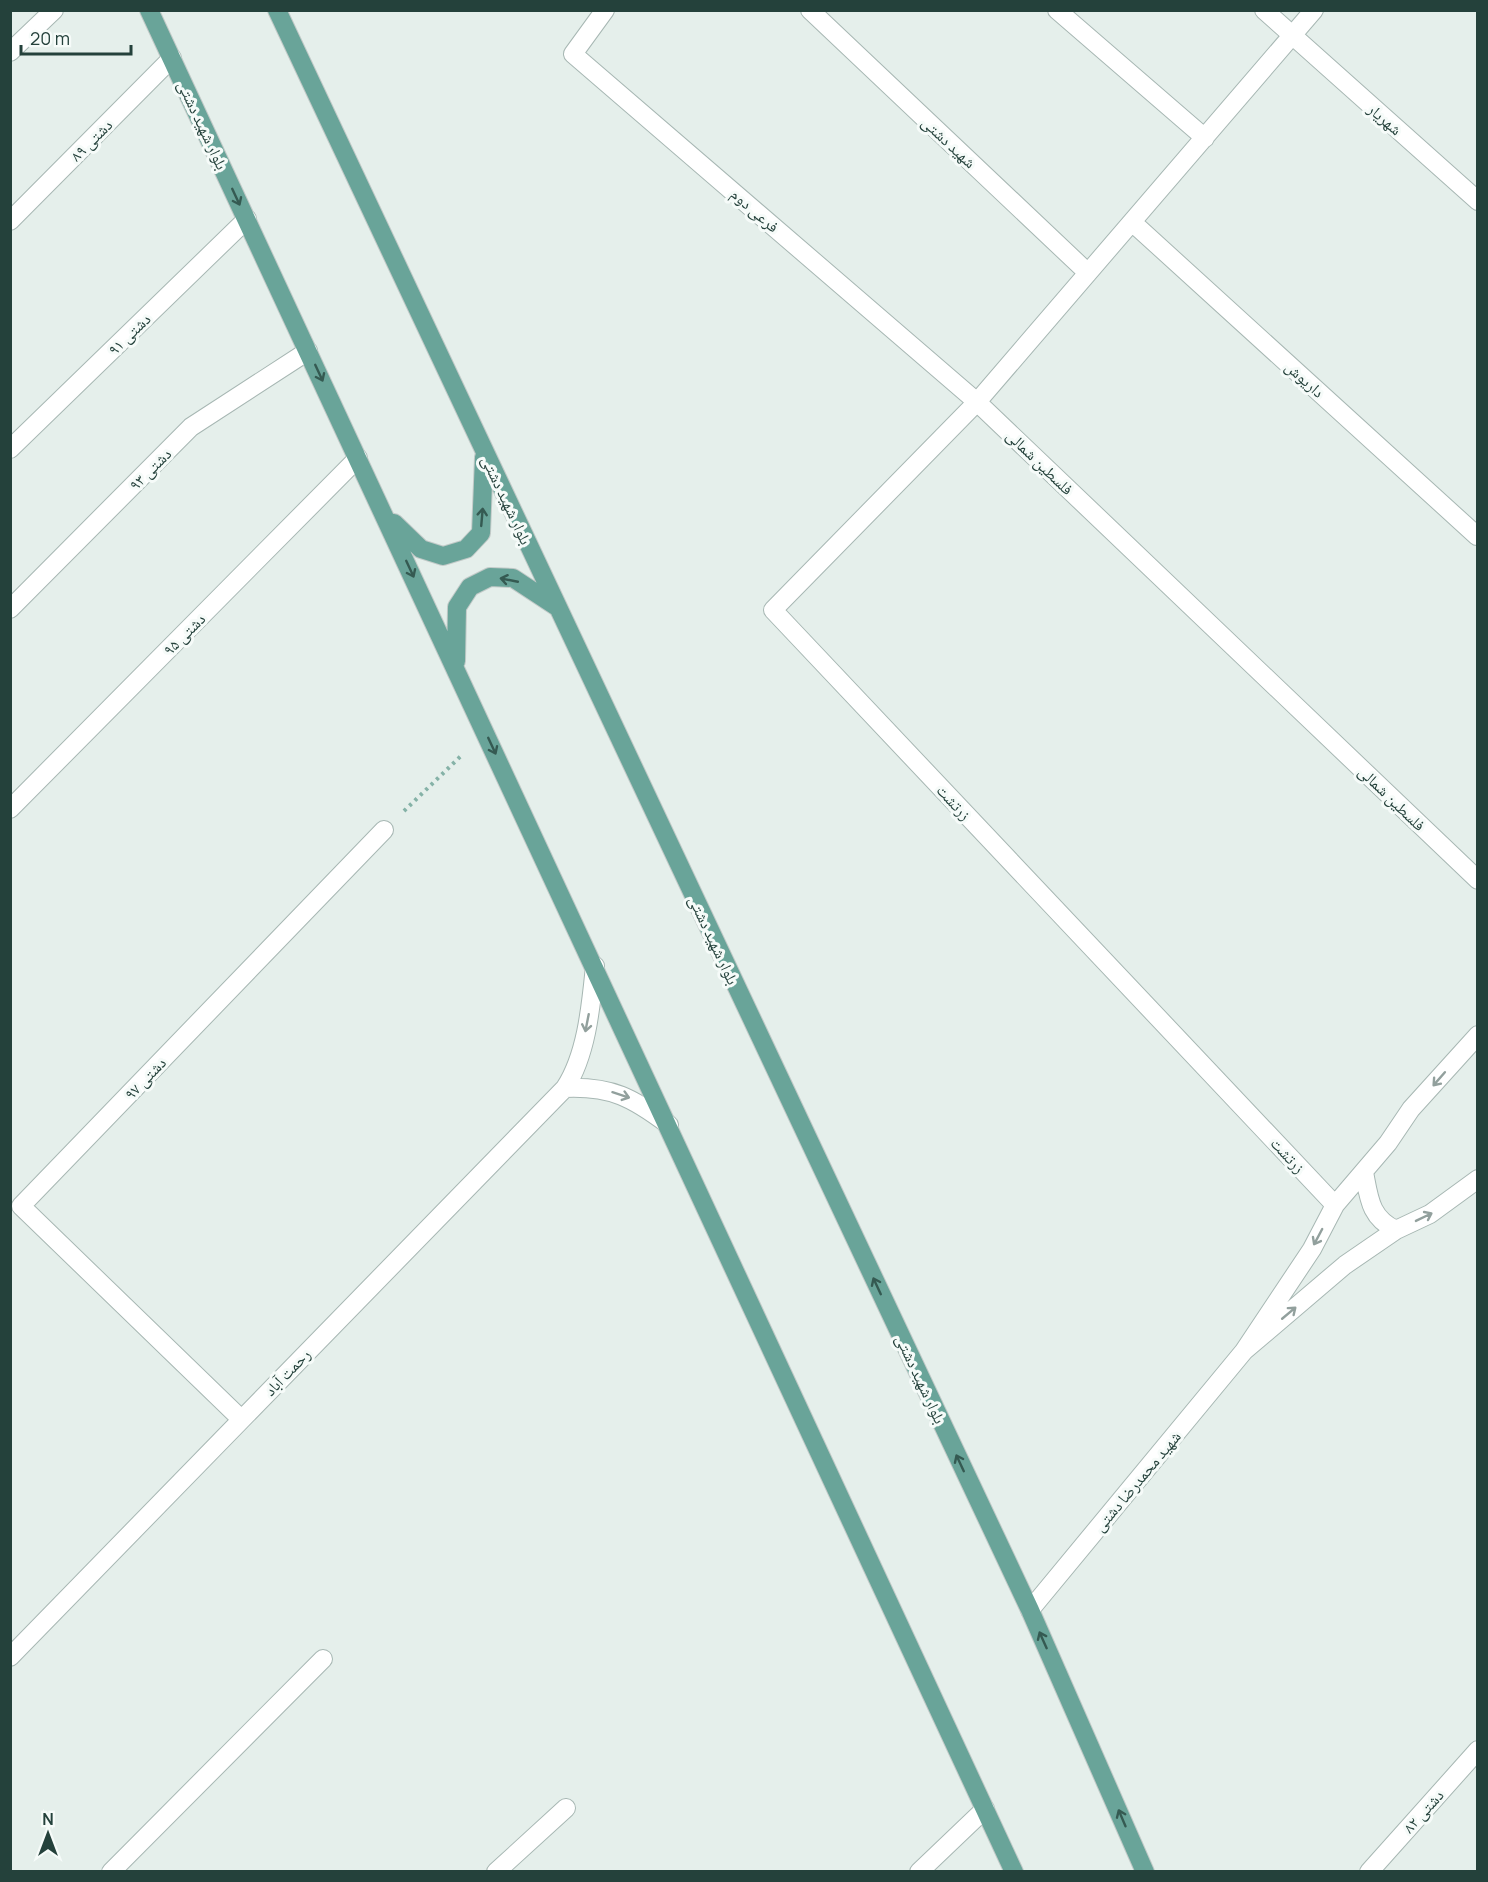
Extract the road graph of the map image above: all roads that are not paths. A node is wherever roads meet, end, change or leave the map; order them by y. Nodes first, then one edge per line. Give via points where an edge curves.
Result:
1 (54, 10) edge
2 (150, 10) edge
3 (277, 10) edge
4 (605, 10) edge
5 (810, 10) edge
6 (1057, 10) edge
7 (1264, 10) edge
8 (1314, 10) edge
9 (1292, 37) junction
10 (10, 52) edge
11 (172, 58) junction
12 (1205, 138) junction
13 (1478, 201) edge
14 (247, 219) junction
15 (10, 221) edge
16 (1132, 222) junction
17 (1088, 273) junction
18 (308, 351) junction
19 (976, 402) junction
20 (10, 449) edge
21 (485, 452) junction
22 (358, 458) junction
23 (381, 508) junction
24 (1477, 536) edge
25 (10, 609) edge
26 (558, 609) junction
27 (456, 668) junction
28 (10, 809) edge
29 (384, 830) road end
30 (1478, 880) edge
31 (595, 966) junction
32 (1478, 1035) edge
33 (565, 1088) junction
34 (669, 1125) junction
35 (1364, 1173) junction
36 (1478, 1179) edge
37 (1335, 1205) junction
38 (16, 1211) edge
39 (1396, 1230) junction
40 (1244, 1351) junction
41 (242, 1419) junction
42 (1030, 1610) junction
43 (10, 1657) edge
44 (323, 1659) dead end
45 (1478, 1750) edge
46 (566, 1808) dead end
47 (985, 1809) junction
48 (111, 1872) edge
49 (496, 1872) edge
50 (919, 1872) edge
51 (1014, 1872) edge
52 (1145, 1872) edge
53 (1368, 1872) edge

1 - 10 street
2 - 11 main road, بلوار شهید دشتی
3 - 21 main road, بلوار شهید دشتی
4 - 19 street, فرعی دوم via 573,54
5 - 17 street, شهید دشتی
6 - 12 street
7 - 9 street, شهریار
8 - 9 street
9 - 12 street
9 - 13 street, شهریار
11 -> 14 main road, بلوار شهید دشتی
11 - 15 street, دشتی ۸۹
12 - 16 street
14 - 18 main road, بلوار شهید دشتی
14 - 20 street, دشتی ۹۱
16 - 17 street
16 - 24 street, داریوش
17 - 19 street
18 -> 22 main road, بلوار شهید دشتی
18 - 25 street, دشتی ۹۳ via 191,427
19 - 30 street, فلسطین شمالی
19 - 37 street, زرتشت via 773,610
23 -> 21 main road via 421,549 442,556 466,549 481,533
21 - 26 main road, بلوار شهید دشتی
22 - 23 main road, بلوار شهید دشتی
22 - 28 street, دشتی ۹۵
23 -> 27 main road, بلوار شهید دشتی
26 -> 27 main road via 513,578 490,578 470,587 457,607
42 -> 26 main road, بلوار شهید دشتی
27 -> 31 main road, بلوار شهید دشتی
29 - 38 street, دشتی ۹۷
31 -> 33 street via 584,1036
31 - 34 main road, بلوار شهید دشتی
32 -> 35 street, شهید محمدرضا دشتی via 1411,1109
33 -> 34 street via 584,1087 636,1100
33 - 41 street, رحمت آباد
34 - 47 main road, بلوار شهید دشتی
35 - 37 street, شهید محمدرضا دشتی
35 - 39 street via 1370,1203 1382,1224
39 -> 36 street, شهید محمدرضا دشتی via 1430,1214
37 -> 40 street, شهید محمدرضا دشتی via 1312,1249
38 - 41 street, دشتی ۹۷
40 -> 39 street, شهید محمدرضا دشتی via 1345,1265
40 - 42 street, شهید محمدرضا دشتی
41 - 43 street, رحمت آباد
52 -> 42 main road, بلوار شهید دشتی
44 - 48 street
45 - 53 street, دشتی ۸۲
46 - 49 street
47 - 50 street
47 - 51 main road, بلوار شهید دشتی

